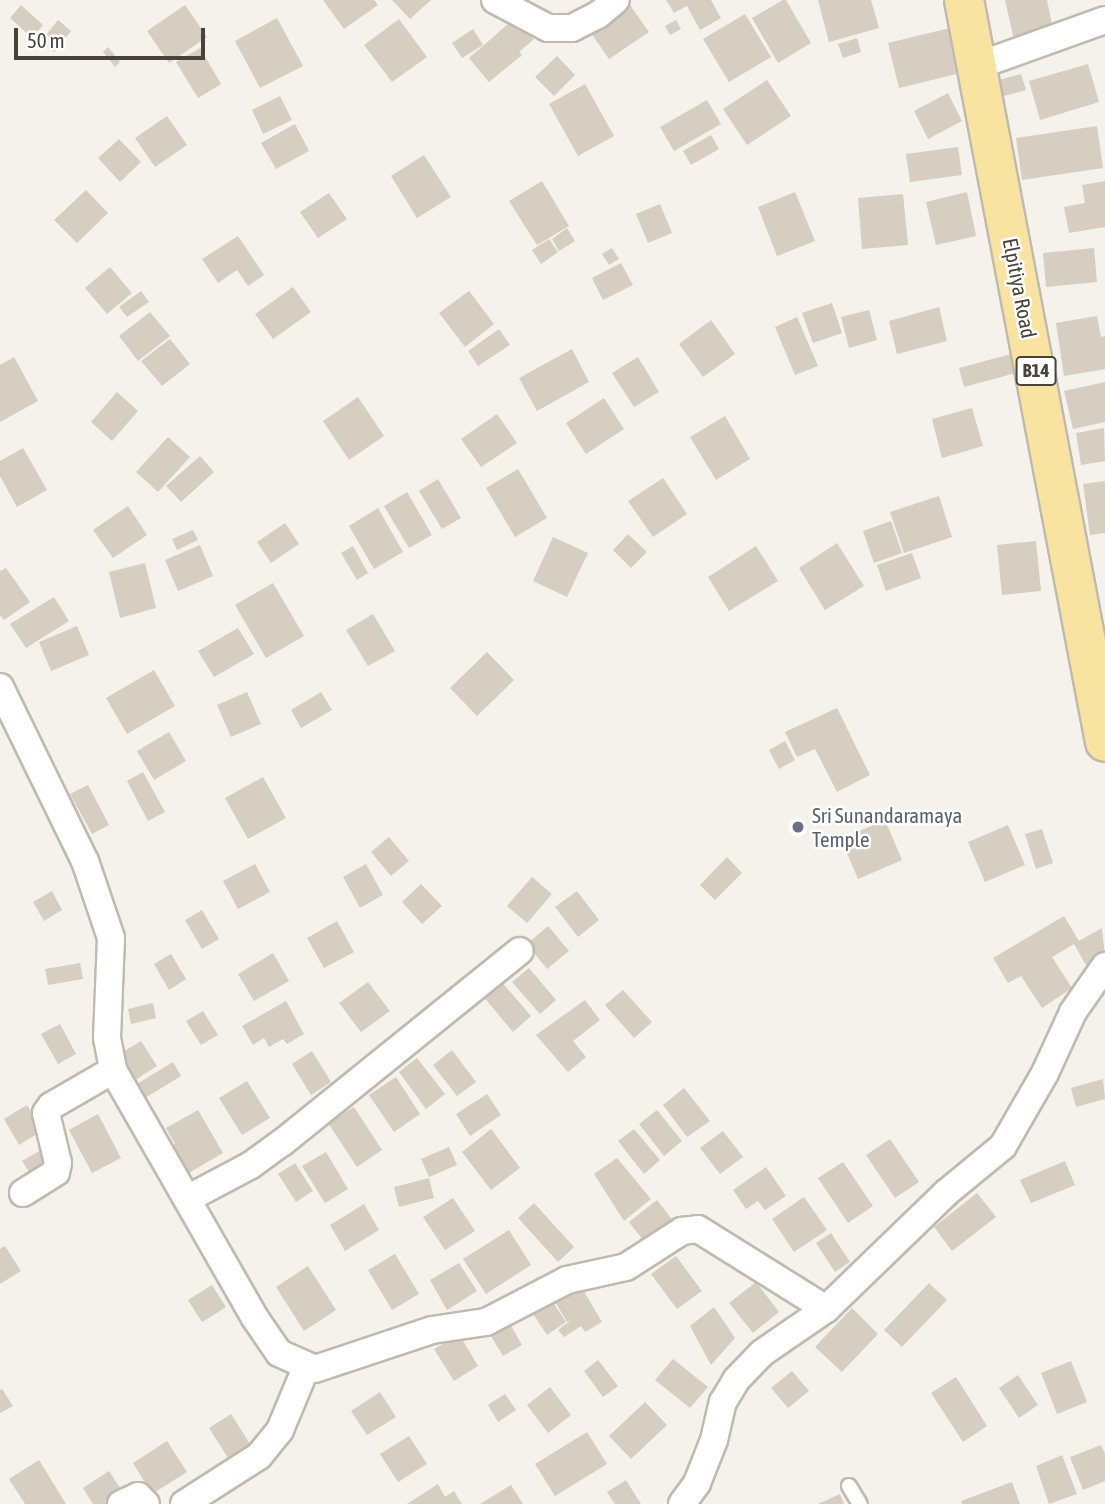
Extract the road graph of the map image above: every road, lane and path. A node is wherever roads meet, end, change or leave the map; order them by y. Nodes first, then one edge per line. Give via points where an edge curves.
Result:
1 (495, 0) edge
2 (616, 0) edge
3 (964, 0) edge
4 (1105, 20) edge
5 (977, 66) junction
6 (0, 687) edge
7 (1105, 742) edge
8 (520, 951) dead end
9 (1105, 966) edge
10 (113, 1070) junction
11 (23, 1194) dead end
12 (187, 1199) junction
13 (826, 1309) junction
14 (307, 1365) junction
15 (849, 1486) dead end
16 (121, 1504) edge
17 (146, 1504) edge
18 (184, 1504) edge
19 (682, 1504) edge
20 (860, 1504) edge

1 - 2 street via 548,29 572,27
3 - 5 main road, Elpitiya Road / B14
4 - 5 street
5 - 7 main road, Elpitiya Road / B14
6 - 10 street via 85,861 111,938 107,1038
8 - 12 street via 283,1142
9 - 13 street via 1073,1012 1003,1146 946,1193
10 - 11 street via 51,1106 46,1113 56,1172
10 - 12 street
12 - 14 street via 279,1353
13 - 14 street via 698,1229 682,1231 626,1267 567,1280 486,1322 432,1331 315,1369
13 - 19 street via 762,1353 736,1380 723,1402 697,1483
14 - 18 street via 280,1430 259,1456
15 - 20 lane
16 - 17 street via 138,1496

